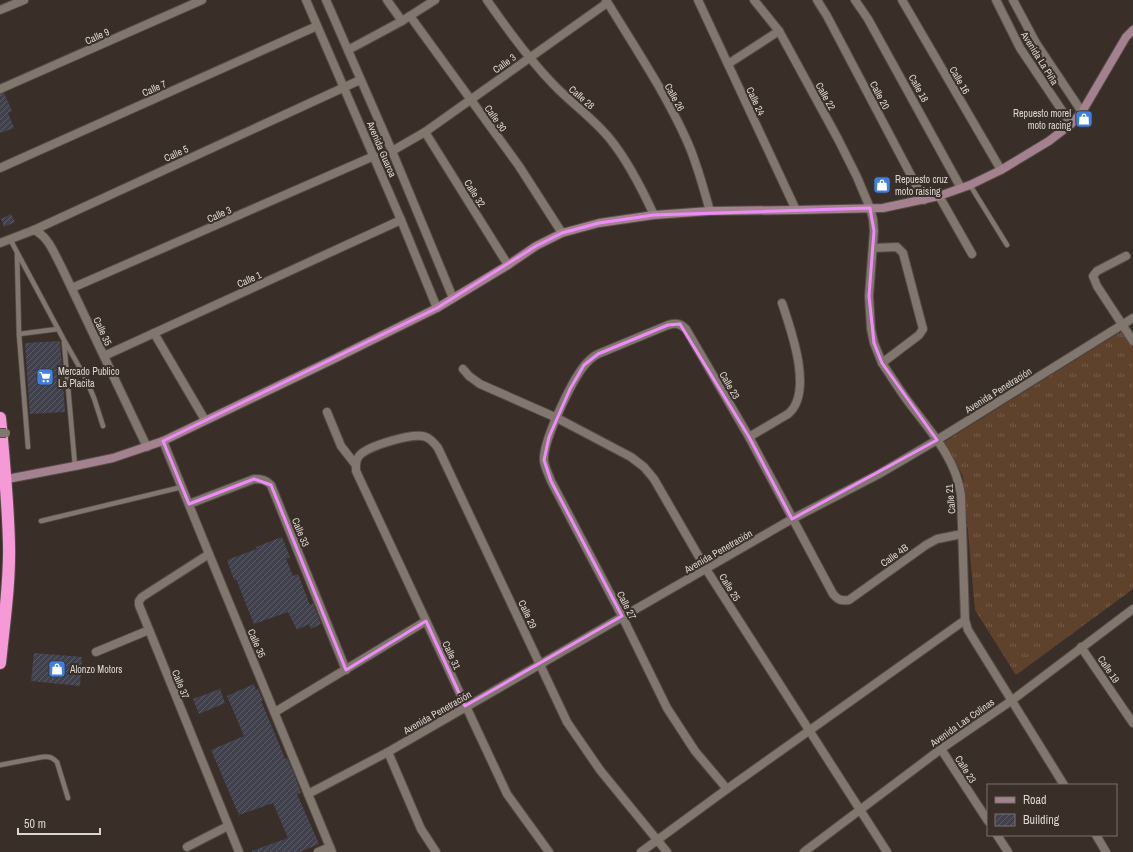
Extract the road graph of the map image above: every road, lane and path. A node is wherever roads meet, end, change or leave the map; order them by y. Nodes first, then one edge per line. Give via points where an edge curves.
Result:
1 (24, 0) edge
2 (202, 0) edge
3 (306, 0) edge
4 (326, 0) edge
5 (387, 0) edge
6 (435, 0) edge
7 (487, 0) edge
8 (698, 0) edge
9 (754, 0) edge
10 (817, 0) edge
11 (856, 0) edge
12 (902, 0) edge
13 (996, 0) edge
14 (606, 1) edge
15 (1015, 1) edge
16 (4, 5) edge
17 (410, 16) junction
18 (402, 21) junction
19 (317, 26) junction
20 (1133, 30) edge
21 (779, 31) junction
22 (348, 50) junction
23 (530, 57) junction
24 (728, 64) junction
25 (360, 80) junction
26 (344, 87) junction
27 (0, 89) edge
28 (471, 100) junction
29 (1082, 112) junction
30 (1071, 124) junction
31 (425, 132) junction
32 (392, 151) junction
33 (374, 156) junction
34 (0, 168) edge
35 (1001, 170) junction
36 (970, 185) junction
37 (961, 188) junction
38 (939, 196) junction
39 (924, 200) junction
40 (870, 208) junction
41 (796, 210) junction
42 (710, 211) junction
43 (654, 215) junction
44 (401, 220) junction
45 (34, 230) junction
46 (562, 233) junction
47 (10, 239) junction
48 (0, 243) edge
49 (1007, 245) dead end
50 (873, 248) junction
51 (17, 252) junction
52 (972, 254) dead end
53 (1126, 256) dead end
54 (508, 264) junction
55 (72, 288) junction
56 (453, 298) junction
57 (782, 303) dead end
58 (437, 308) junction
59 (1133, 318) edge
60 (1122, 324) junction
61 (58, 329) junction
62 (154, 333) junction
63 (19, 334) junction
64 (64, 340) junction
65 (1133, 341) edge
66 (104, 356) junction
67 (882, 363) junction
68 (463, 369) dead end
69 (327, 412) dead end
70 (0, 418) edge
71 (557, 418) junction
72 (205, 420) junction
73 (103, 426) dead end
74 (748, 437) junction
75 (937, 440) junction
76 (164, 441) junction
77 (28, 447) dead end
78 (147, 447) junction
79 (357, 461) junction
80 (75, 466) junction
81 (3, 480) edge
82 (182, 487) junction
83 (189, 504) junction
84 (792, 519) junction
85 (41, 521) dead end
86 (962, 534) junction
87 (208, 554) junction
88 (706, 569) junction
89 (842, 601) joint
90 (1133, 609) edge
91 (622, 616) junction
92 (965, 620) junction
93 (426, 622) junction
94 (149, 630) junction
95 (1081, 647) junction
96 (96, 652) dead end
97 (0, 663) edge
98 (540, 664) junction
99 (346, 670) junction
100 (1011, 700) junction
101 (465, 706) junction
102 (275, 712) junction
103 (1133, 723) edge
104 (809, 732) junction
105 (941, 749) junction
106 (388, 752) junction
107 (0, 765) edge
108 (1063, 784) edge
109 (727, 789) junction
110 (308, 794) junction
111 (68, 798) dead end
112 (860, 810) junction
113 (987, 819) edge
114 (228, 826) junction
115 (998, 836) edge
116 (1097, 836) edge
117 (657, 840) junction
118 (187, 847) dead end
119 (331, 850) edge
120 (239, 852) edge
121 (318, 852) edge
122 (436, 852) edge
123 (549, 852) edge
124 (640, 852) edge
125 (667, 852) edge
126 (804, 852) edge
127 (887, 852) edge
128 (1008, 852) edge
129 (1106, 852) edge

1 - 16 street
2 - 27 street, Calle 9
3 - 19 street, Avenida Guaroa
4 - 22 street, Avenida Guaroa
5 - 18 street
6 - 17 street
7 - 23 street, Calle 28
8 - 24 street, Calle 24
9 - 21 street, Calle 22
10 - 39 street, Calle 20
11 - 37 street, Calle 18
12 - 35 street, Calle 16
13 - 30 street, Avenida La Piña via 1020,48
14 - 23 street, Calle 3
14 - 42 street, Calle 26 via 648,68 687,141
15 - 29 street, Avenida La Piña via 1036,44
17 - 18 street
17 - 28 street, Calle 30
18 - 22 street
19 - 26 street, Avenida Guaroa
19 - 34 street, Calle 7
20 - 29 main road via 1126,37
21 - 24 street
21 - 40 street, Calle 22 via 847,158
22 - 25 street, Avenida Guaroa
23 - 28 street, Calle 3
23 - 43 street, Calle 28 via 565,97 610,138
24 - 41 street, Calle 24
25 - 26 street, Calle 5
25 - 32 street, Avenida Guaroa
26 - 33 street, Avenida Guaroa
26 - 45 street, Calle 5
28 - 31 street, Calle 3
28 - 46 street, Calle 30
29 - 30 main road
30 - 35 main road via 1049,141
31 - 32 street, Calle 3
31 - 54 street, Calle 32
32 - 56 street, Avenida Guaroa
33 - 44 street, Avenida Guaroa
33 - 55 street, Calle 3
35 - 36 main road
36 - 37 main road
36 - 49 lane
37 - 38 main road
38 - 39 main road
38 - 52 street
39 - 40 main road
40 - 41 main road
40 - 50 street, Calle 21 via 873,219
41 - 42 main road
42 - 43 main road
43 - 46 main road via 599,223
44 - 58 street, Avenida Guaroa
44 - 62 street, Calle 1
45 - 47 street, Calle 5
45 - 55 street, Calle 35 via 48,242
46 - 54 main road
47 - 48 street, Calle 5
47 - 51 lane
50 - 67 street, Calle 21 via 871,329
50 - 67 street via 897,247 903,253 923,329 919,335
51 - 61 lane
51 - 63 lane
53 - 60 street via 1097,271 1093,276
54 - 56 main road
55 - 66 street, Calle 35
56 - 58 main road
57 - 74 street via 799,365 798,402 788,414
58 - 72 main road
59 - 60 street, Avenida Penetración
60 - 65 street
60 - 75 street, Avenida Penetración
61 - 63 lane
61 - 64 lane
62 - 66 street, Calle 1
62 - 72 street
63 - 77 lane
64 - 73 lane via 85,377
64 - 80 lane
66 - 78 street, Calle 35
67 - 75 street, Calle 21
68 - 71 street, Calle 25 via 480,384
69 - 79 street, Calle 31 via 341,446
70 - 81 highway
71 - 74 street, Calle 23 via 572,384 592,357 674,323 686,329
71 - 88 street, Calle 25 via 644,466
71 - 91 street, Calle 27 via 545,448 544,460 547,470
72 - 76 main road
74 - 84 street, Calle 23
75 - 84 street, Avenida Penetración via 879,474
75 - 86 street, Calle 21 via 959,482
76 - 78 main road
76 - 82 street, Calle 35
78 - 80 main road
79 - 93 street, Calle 31 via 356,471
79 - 98 street, Calle 29 via 368,449 406,437 427,437 433,442
80 - 81 main road
81 - 97 highway via 9,545
82 - 83 street, Calle 35
82 - 85 lane
83 - 87 street, Calle 35
83 - 99 street, Calle 33 via 254,479 261,479 271,485
84 - 88 street, Avenida Penetración
84 - 89 street, Calle 23 via 833,594
86 - 89 street, Calle 4B via 932,541 848,600
86 - 92 street, Calle 21
87 - 94 street, Calle 37 via 142,597 139,605
87 - 102 street, Calle 35
88 - 91 street, Avenida Penetración
88 - 104 street, Calle 25
90 - 95 street, Avenida Las Colinas
91 - 98 street, Avenida Penetración
91 - 109 street, Calle 27 via 667,708 695,751
92 - 100 street, Calle 21 via 972,639
92 - 104 street
93 - 99 street
93 - 101 street, Calle 31
94 - 96 street
94 - 114 street, Calle 37
95 - 100 street, Avenida Las Colinas
95 - 103 street, Calle 19
98 - 101 street, Avenida Penetración
98 - 117 street, Calle 29 via 567,722 600,770
99 - 102 street
100 - 105 street, Avenida Las Colinas
100 - 108 street, Calle 21
101 - 106 street, Avenida Penetración
101 - 123 street, Calle 31 via 507,794
102 - 110 street, Calle 35
104 - 109 street
104 - 112 street, Calle 25
105 - 112 street, Avenida Las Colinas
105 - 113 street, Calle 23
106 - 110 street, Avenida Penetración
106 - 122 street via 421,828
107 - 111 lane via 49,756 54,758
109 - 117 street
110 - 119 street, Calle 35
112 - 126 street, Avenida Las Colinas
112 - 127 street, Calle 25
114 - 118 street
114 - 120 street, Calle 37
115 - 128 street
116 - 129 street
117 - 124 street
117 - 125 street, Calle 29
119 - 121 street

